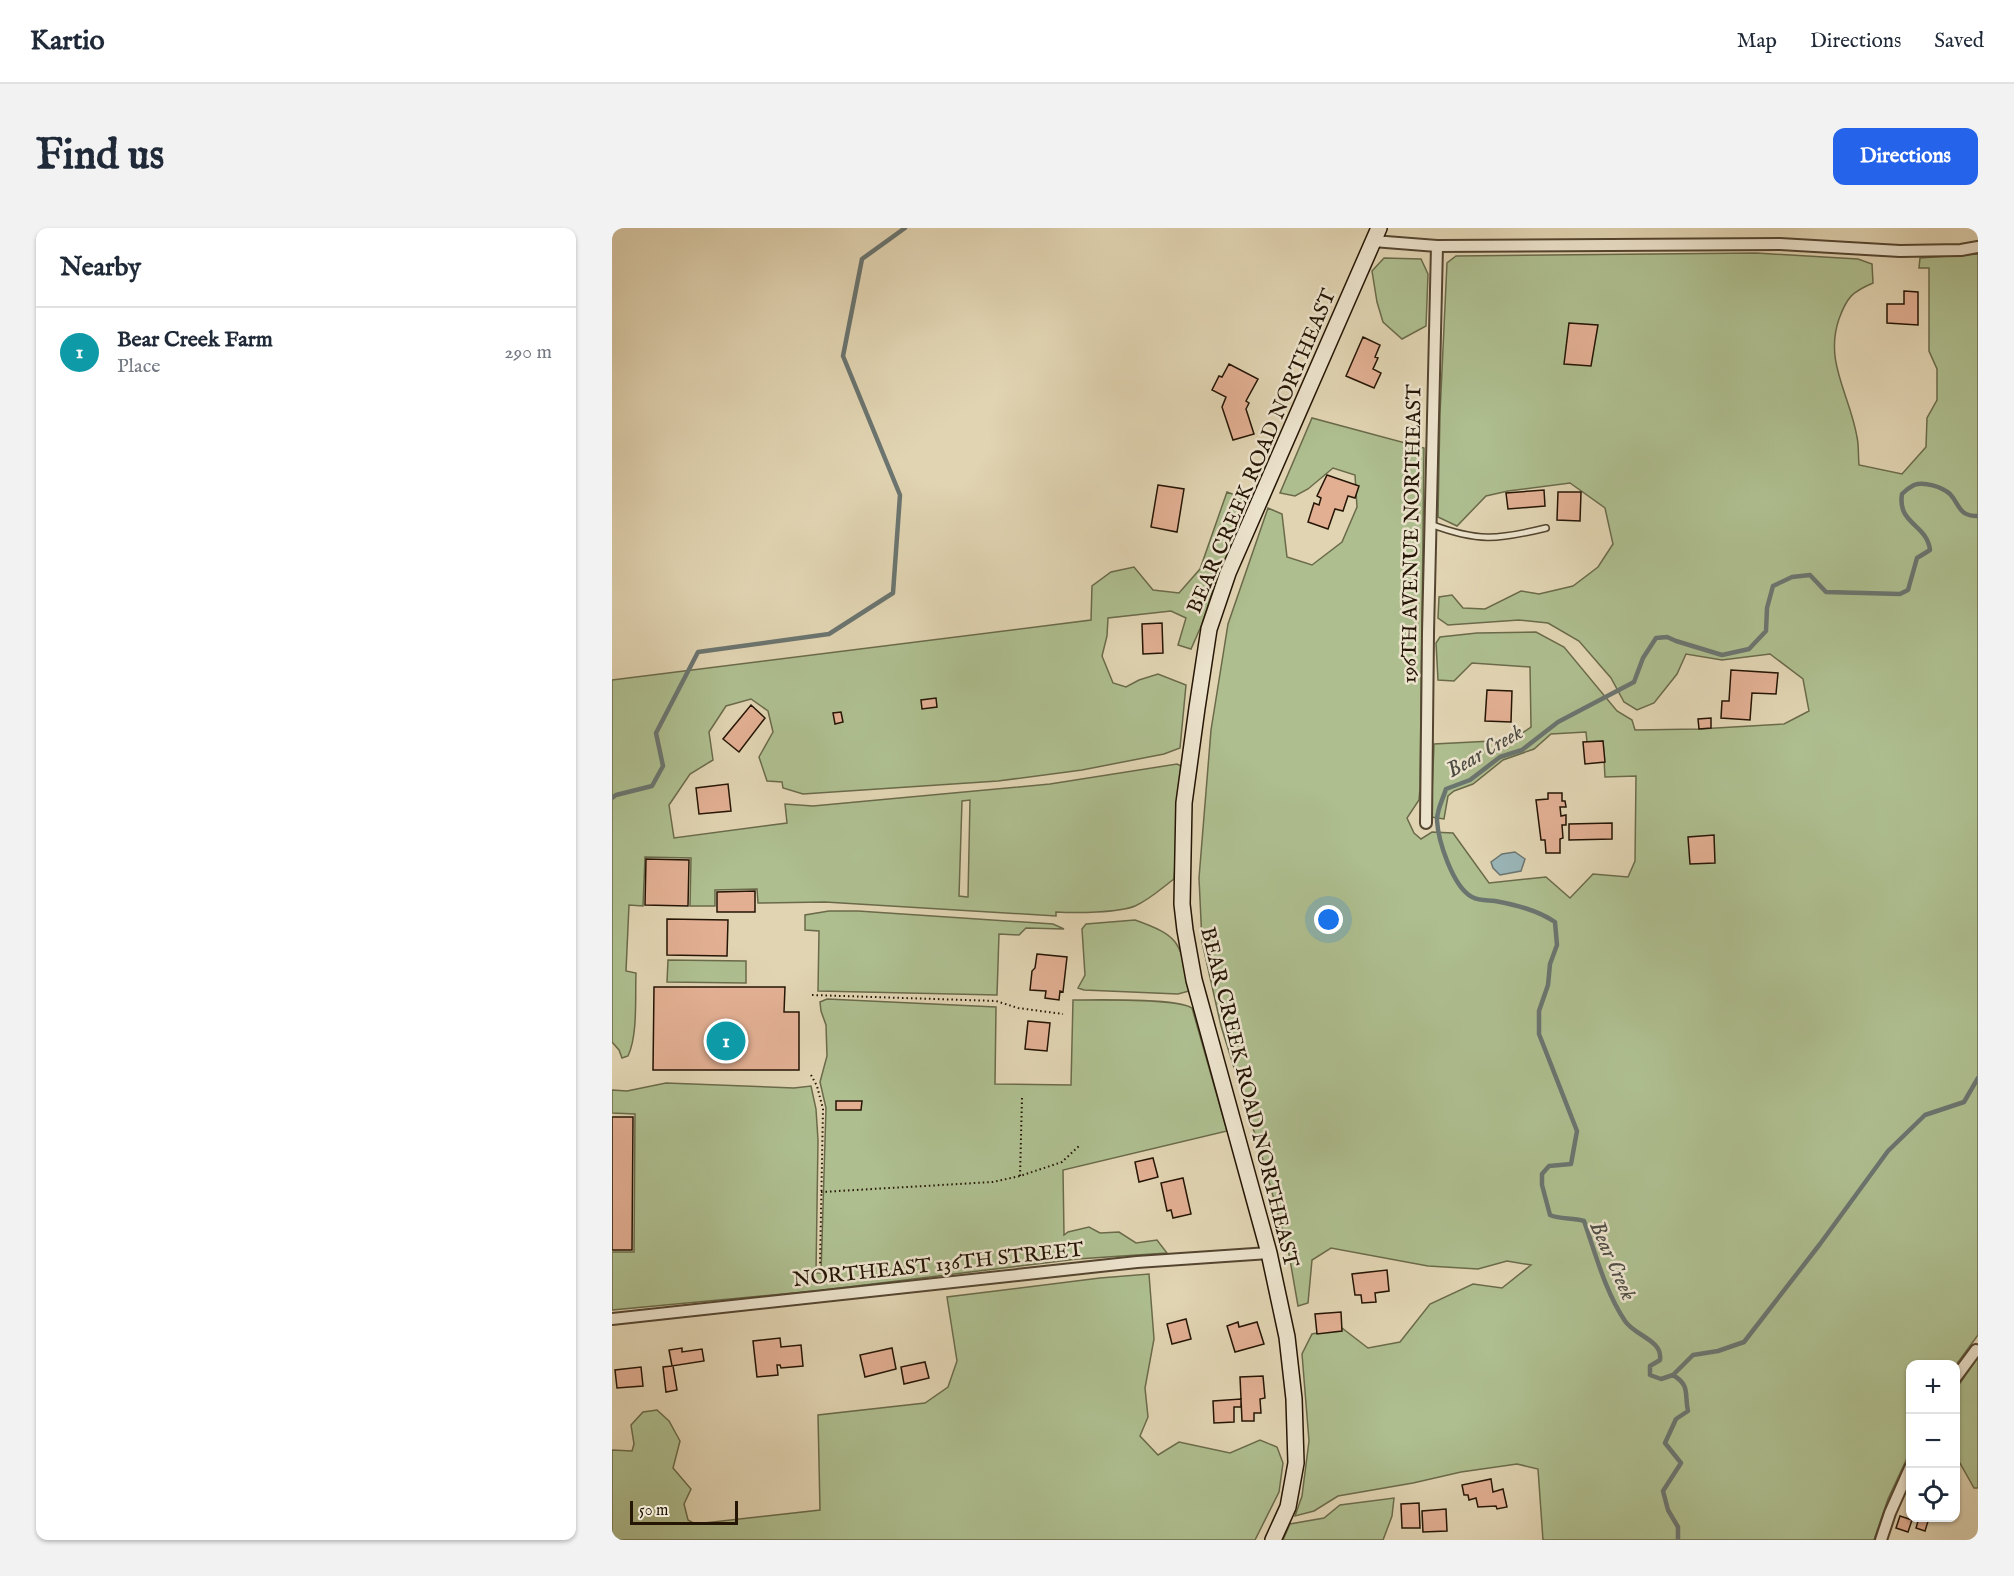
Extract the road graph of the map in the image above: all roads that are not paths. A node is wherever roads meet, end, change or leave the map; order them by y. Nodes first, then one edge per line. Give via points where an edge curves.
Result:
1 (1376, 234) edge
2 (1437, 246) junction
3 (1978, 247) edge
4 (1430, 525) junction
5 (1546, 528) dead end
6 (1426, 823) dead end
7 (1269, 1253) junction
8 (612, 1319) edge
9 (1976, 1350) dead end
10 (1960, 1372) edge
11 (1906, 1479) edge
12 (1273, 1540) edge
13 (1881, 1540) edge

1 - 2 street
1 - 7 street, BEAR CREEK ROAD NORTHEAST via 1232,564 1209,629 1184,803 1182,903 1187,940 1206,1025
2 - 3 street via 1780,244 1900,251
2 - 4 street, 196TH AVENUE NORTHEAST
4 - 5 lane via 1476,538
4 - 6 street, 196TH AVENUE NORTHEAST
7 - 8 street, NORTHEAST 136TH STREET via 1137,1262
7 - 12 street, BEAR CREEK ROAD NORTHEAST via 1287,1337 1296,1463 1288,1507
9 - 10 street
11 - 13 street

